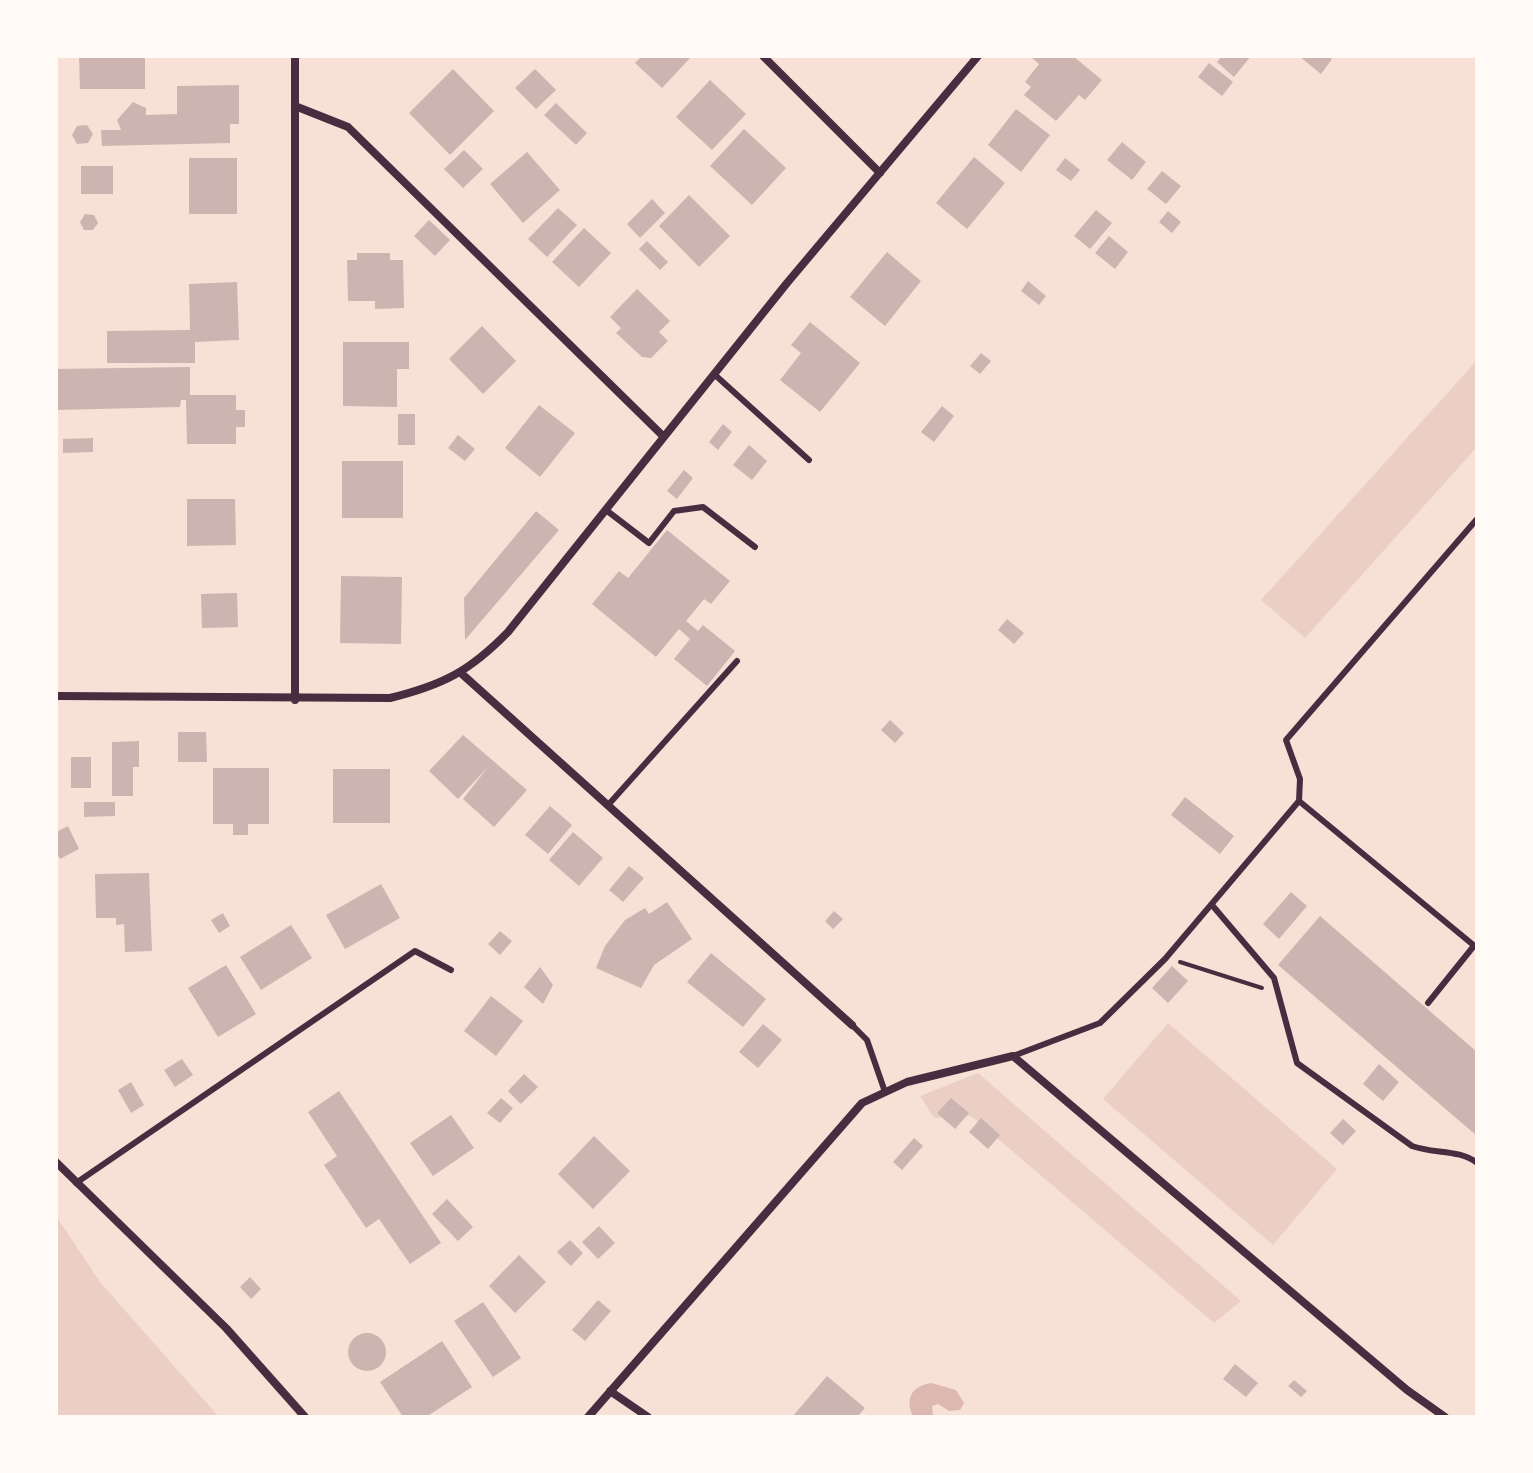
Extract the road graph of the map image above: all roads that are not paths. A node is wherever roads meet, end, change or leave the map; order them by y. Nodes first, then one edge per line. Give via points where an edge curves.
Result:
1 (295, 56) edge
2 (763, 56) edge
3 (978, 56) edge
4 (295, 106) junction
5 (880, 173) junction
6 (714, 374) junction
7 (664, 437) junction
8 (809, 460) dead end
9 (606, 510) junction
10 (1477, 519) edge
11 (755, 547) dead end
12 (737, 661) dead end
13 (462, 674) junction
14 (56, 696) edge
15 (295, 700) junction
16 (1299, 801) junction
17 (609, 804) junction
18 (1212, 905) junction
19 (1475, 947) edge
20 (451, 970) dead end
21 (1428, 1003) dead end
22 (852, 1025) joint
23 (1013, 1056) junction
24 (884, 1089) junction
25 (56, 1162) edge
26 (1477, 1163) edge
27 (75, 1184) junction
28 (610, 1391) junction
29 (305, 1417) edge
30 (588, 1417) edge
31 (648, 1417) edge
32 (1445, 1417) edge

1 - 4 street
2 - 5 street
3 - 5 street
4 - 7 street via 348,127
4 - 15 street
5 - 6 street
6 - 7 street
6 - 8 lane
7 - 9 street
9 - 11 lane via 649,543 674,511 703,507
9 - 13 street via 508,632
10 - 16 lane via 1286,740 1300,779
12 - 17 lane
13 - 15 street via 390,698
13 - 17 street
14 - 15 street
16 - 18 lane
16 - 19 lane
17 - 22 street
18 - 23 lane via 1100,1023
18 - 26 lane via 1274,978 1297,1063 1412,1146 1467,1155
19 - 21 lane
20 - 27 lane via 415,951
22 - 24 lane via 867,1040
23 - 24 street
23 - 32 street
24 - 28 street via 839,1126
25 - 27 street
27 - 29 street via 226,1328
28 - 30 street
28 - 31 street

